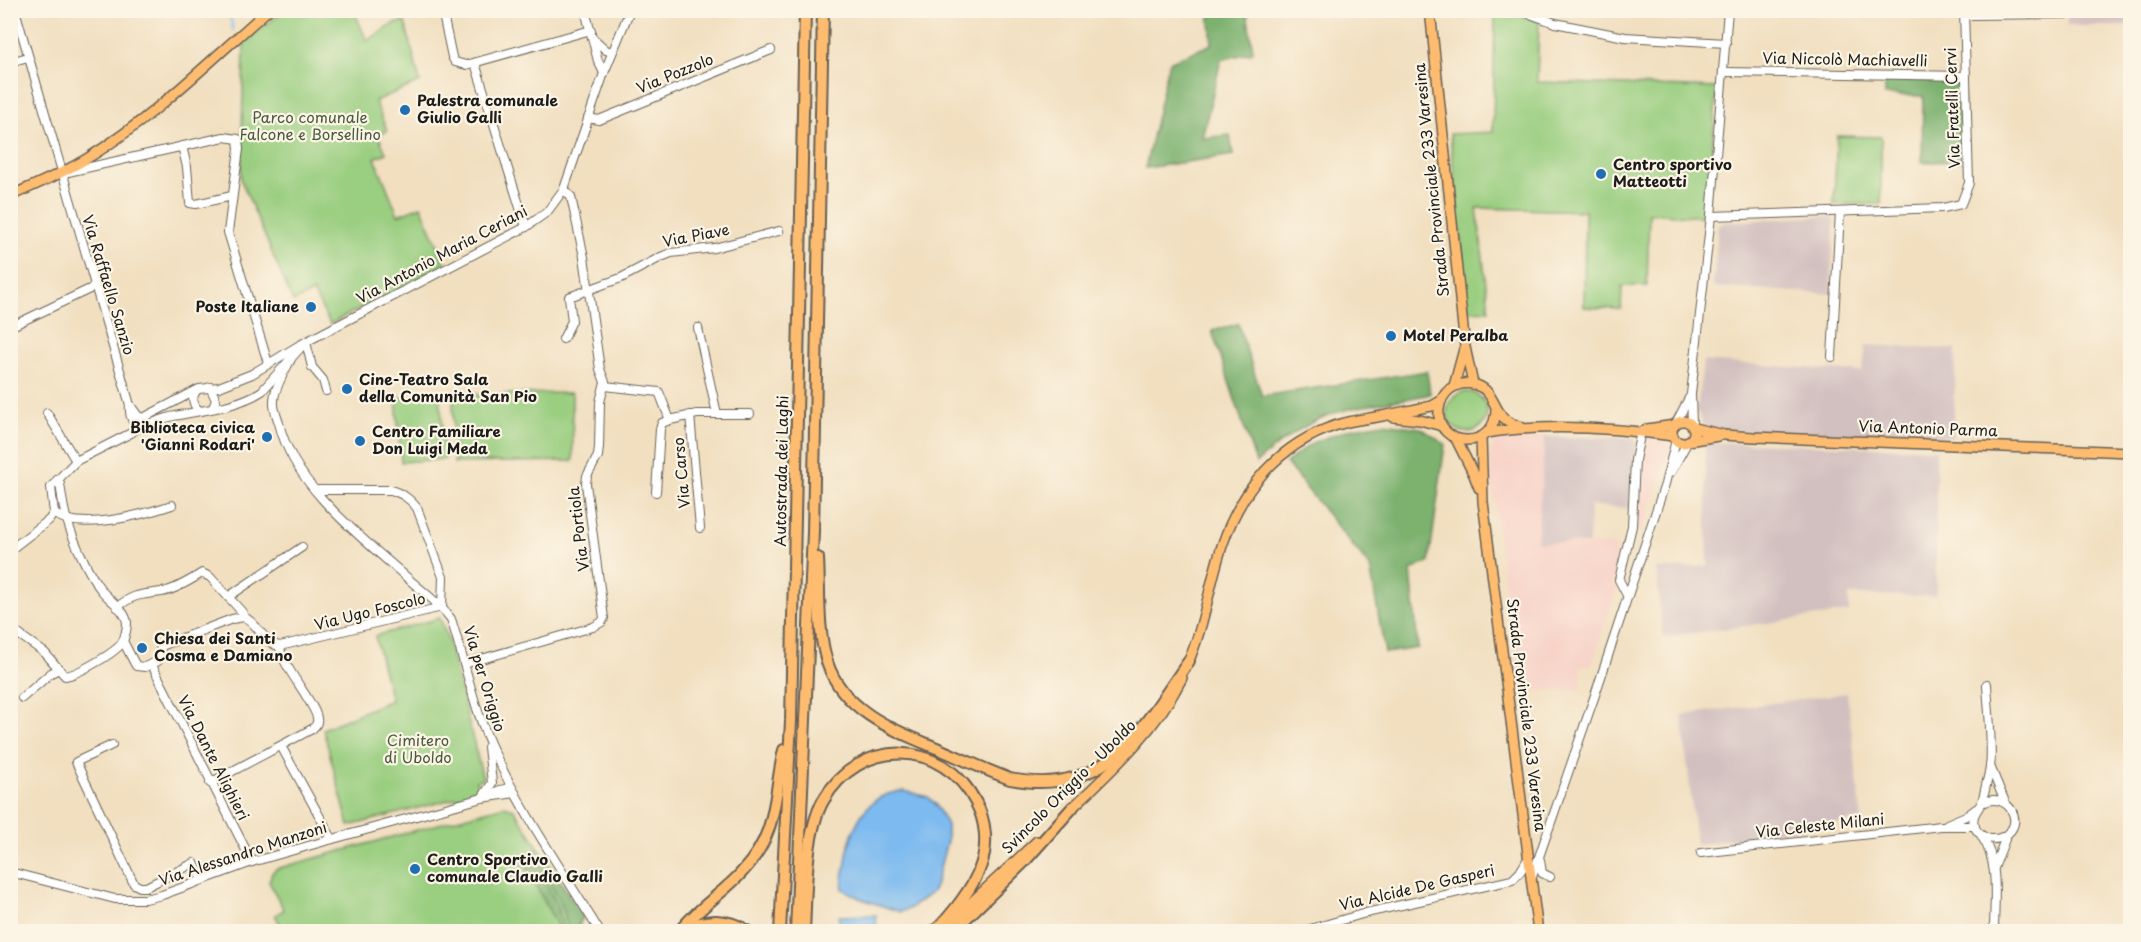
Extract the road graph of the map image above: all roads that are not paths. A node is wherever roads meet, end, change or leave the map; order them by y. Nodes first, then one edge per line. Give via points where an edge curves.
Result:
1 (15, 10) edge
2 (268, 10) edge
3 (442, 10) edge
4 (585, 10) edge
5 (630, 10) edge
6 (805, 10) edge
7 (823, 10) edge
8 (1430, 10) edge
9 (1519, 10) edge
10 (1728, 10) edge
11 (1964, 13) edge
12 (2075, 14) dead end
13 (592, 34) junction
14 (1726, 43) junction
15 (771, 50) dead end
16 (612, 52) junction
17 (28, 57) junction
18 (10, 62) edge
19 (475, 63) junction
20 (1723, 72) junction
21 (604, 73) junction
22 (1966, 76) junction
23 (588, 118) junction
24 (182, 146) junction
25 (90, 157) junction
26 (95, 166) junction
27 (61, 173) junction
28 (564, 189) junction
29 (10, 196) edge
30 (232, 196) junction
31 (1840, 212) junction
32 (1711, 216) junction
33 (526, 227) junction
34 (779, 231) dead end
35 (94, 287) junction
36 (589, 291) junction
37 (10, 327) edge
38 (698, 328) dead end
39 (563, 339) dead end
40 (304, 343) junction
41 (1465, 347) junction
42 (1832, 357) dead end
43 (291, 359) junction
44 (268, 363) junction
45 (252, 374) junction
46 (269, 383) junction
47 (1473, 384) junction
48 (605, 386) junction
49 (1454, 386) junction
50 (210, 387) junction
51 (196, 391) junction
52 (326, 391) dead end
53 (1691, 394) junction
54 (254, 396) junction
55 (274, 399) junction
56 (1441, 401) junction
57 (130, 405) junction
58 (213, 408) junction
59 (1496, 408) junction
60 (200, 411) junction
61 (47, 413) dead end
62 (717, 414) junction
63 (750, 414) dead end
64 (690, 415) junction
65 (149, 416) junction
66 (1382, 416) junction
67 (670, 420) junction
68 (1676, 424) junction
69 (1442, 426) junction
70 (1521, 427) junction
71 (1693, 427) junction
72 (139, 428) junction
73 (1641, 431) junction
74 (1484, 435) junction
75 (1724, 435) junction
76 (1675, 438) junction
77 (1456, 439) junction
78 (1688, 441) junction
79 (2130, 452) edge
80 (76, 461) junction
81 (57, 480) junction
82 (1665, 484) junction
83 (315, 490) junction
84 (656, 492) dead end
85 (1483, 502) junction
86 (172, 505) dead end
87 (54, 513) junction
88 (66, 520) junction
89 (700, 528) dead end
90 (813, 532) junction
91 (302, 547) dead end
92 (10, 550) edge
93 (1627, 595) junction
94 (228, 597) junction
95 (117, 607) junction
96 (442, 607) junction
97 (244, 617) junction
98 (10, 628) edge
99 (123, 641) junction
100 (280, 646) junction
101 (1189, 661) junction
102 (464, 664) junction
103 (152, 665) junction
104 (59, 669) junction
105 (1987, 684) dead end
106 (22, 698) dead end
107 (791, 721) junction
108 (486, 735) junction
109 (112, 745) dead end
110 (281, 746) junction
111 (1990, 766) junction
112 (210, 783) junction
113 (514, 791) junction
114 (482, 798) junction
115 (2005, 802) junction
116 (1979, 805) junction
117 (1073, 807) junction
118 (1941, 826) junction
119 (1975, 826) junction
120 (1980, 834) junction
121 (2007, 834) junction
122 (332, 839) junction
123 (1540, 853) junction
124 (1701, 853) dead end
125 (1529, 857) junction
126 (252, 862) junction
127 (1994, 869) junction
128 (10, 872) edge
129 (1550, 877) dead end
130 (1531, 878) junction
131 (202, 880) junction
132 (600, 932) edge
133 (681, 932) edge
134 (750, 932) edge
135 (780, 932) edge
136 (796, 932) edge
137 (804, 932) edge
138 (934, 932) edge
139 (940, 932) edge
140 (952, 932) edge
141 (1300, 932) edge
142 (1538, 932) edge
143 (1995, 932) edge

1 - 17 street, Via Raffaello Sanzio
2 - 25 main road via 146,117
3 - 19 street via 452,57 460,64
4 - 13 street
5 - 16 street, Via Antonio Maria Ceriani
6 - 107 highway, Autostrada dei Laghi
7 - 90 highway
8 - 41 main road, Strada Provinciale 233 Varesina
9 - 14 street via 1555,23 1625,37
10 - 14 street
11 - 12 street
11 - 22 street, Via Fratelli Cervi
13 - 16 street
13 - 19 street
13 - 21 street
14 - 20 street
15 - 23 street, Via Pozzolo via 599,120
16 - 21 street, Via Antonio Maria Ceriani
17 - 18 street
17 - 27 street, Via Raffaello Sanzio
19 - 33 street
20 - 22 street, Via Niccolò Machiavelli
20 - 32 street
21 - 23 street, Via Antonio Maria Ceriani
22 - 31 street, Via Fratelli Cervi via 1969,183 1961,204
23 - 28 street, Via Antonio Maria Ceriani
24 - 26 street
24 - 30 street via 190,203
24 - 30 street via 234,137 239,142
25 - 26 street
25 - 27 main road
26 - 27 street
27 - 29 main road
27 - 35 street, Via Raffaello Sanzio
28 - 33 street, Via Antonio Maria Ceriani via 547,212
28 - 36 street, Via Portiola via 571,198
30 - 44 street via 229,236
31 - 32 street
31 - 42 street
32 - 53 street
33 - 40 street, Via Antonio Maria Ceriani
34 - 36 street, Via Piave via 714,248 661,256
35 - 37 street
35 - 57 street, Via Raffaello Sanzio
36 - 39 street, Via Piave via 570,297 572,321
36 - 48 street, Via Portiola
38 - 62 street
40 - 43 street
40 - 44 street, Via Antonio Maria Ceriani
40 - 52 street
41 - 47 main road, Strada Provinciale 233 Varesina
41 - 49 main road, Strada Provinciale 233 Varesina
43 - 46 street
43 - 55 street
44 - 45 street, Via Antonio Maria Ceriani
45 - 46 street
45 - 50 street, Via Antonio Maria Ceriani
46 - 54 street
46 - 55 street, Via per Origgio
47 - 49 main road
47 - 59 main road via 1487,390
48 - 67 street, Via Carso via 659,392
48 - 102 street, Via Portiola via 600,402 598,456 586,484 602,622
49 - 56 main road
50 - 51 street
50 - 58 street via 216,400
51 - 60 street via 194,402
51 - 65 street
53 - 68 street
53 - 71 street
54 - 55 street
54 - 58 street
55 - 83 street, Via per Origgio via 288,449
56 - 66 main road, Svincolo Origgio - Uboldo
56 - 69 main road via 1438,410
57 - 65 street via 140,418
57 - 72 street, Via Raffaello Sanzio via 132,420
58 - 60 street
59 - 70 main road via 1503,418
59 - 74 main road via 1493,424
60 - 72 street
61 - 80 street
62 - 63 street, Via Carso
62 - 64 street, Via Carso
64 - 67 street, Via Carso
64 - 89 street, Via Carso
65 - 72 street
66 - 69 main road, Svincolo Origgio - Uboldo
66 - 101 main road, Svincolo Origgio - Uboldo via 1340,424 1302,440 1273,462 1252,486 1222,545
67 - 84 street, Via Carso via 662,423 660,429
68 - 71 main road via 1683,421
68 - 73 main road
68 - 76 main road
69 - 77 main road
70 - 73 main road
70 - 74 main road
71 - 75 main road, Via Antonio Parma
71 - 78 main road via 1693,437
72 - 80 street
73 - 76 main road
73 - 93 street via 1635,460 1632,526 1619,580
74 - 77 main road via 1466,441
74 - 85 main road, Strada Provinciale 233 Varesina
75 - 78 main road, Via Antonio Parma
75 - 79 main road, Via Antonio Parma
76 - 78 main road
76 - 82 street
77 - 85 main road, Strada Provinciale 233 Varesina
78 - 82 street
80 - 81 street
81 - 87 street via 50,490
81 - 88 street
82 - 93 street
83 - 96 street, Via per Origgio
83 - 96 street via 391,490 409,499 417,508 443,576
85 - 125 main road, Strada Provinciale 233 Varesina
86 - 88 street via 110,519
87 - 88 street
87 - 92 street
88 - 95 street via 89,572
90 - 101 highway via 827,664 845,694 867,714 894,730 1010,778 1028,782 1059,780 1108,761 1149,720
90 - 136 highway
91 - 94 street
93 - 123 street
94 - 95 street via 202,573 164,592 134,596
94 - 97 street
95 - 99 street via 127,621
96 - 100 street, Via Ugo Foscolo
96 - 102 street, Via per Origgio via 451,620
97 - 100 street via 270,642
97 - 103 street via 164,645 160,659
98 - 104 street via 45,653
99 - 103 street via 136,666
99 - 104 street via 77,672 64,676
100 - 110 street via 281,655 318,722
101 - 117 main road, Svincolo Origgio - Uboldo via 1175,692 1150,728
102 - 108 street, Via per Origgio
103 - 112 street, Via Dante Alighieri
104 - 106 street
105 - 111 street
107 - 133 highway via 776,805 764,840 742,873 688,921
107 - 135 highway, Autostrada dei Laghi
108 - 113 street, Via per Origgio
108 - 114 street via 493,775
109 - 131 street via 76,762 134,884 146,887 194,863
110 - 112 street
110 - 122 street
111 - 115 street
111 - 116 street
112 - 126 street, Via Dante Alighieri
113 - 114 street, Via Alessandro Manzoni via 500,789
113 - 132 street, Via per Origgio
114 - 122 street, Via Alessandro Manzoni
115 - 116 street via 1992,799
115 - 121 street via 2014,821
116 - 118 street via 1968,815
116 - 119 street via 1974,815
117 - 139 main road, Svincolo Origgio - Uboldo
117 - 140 highway via 1024,862
118 - 119 street
118 - 124 street, Via Celeste Milani
119 - 120 street
120 - 121 street via 1989,839
120 - 127 street
121 - 127 street
122 - 126 street, Via Alessandro Manzoni
123 - 129 street via 1542,873
123 - 130 street
125 - 130 main road, Strada Provinciale 233 Varesina
125 - 141 street, Via Alcide De Gasperi via 1512,880
126 - 131 street, Via Alessandro Manzoni
127 - 143 street
128 - 131 street, Via Alessandro Manzoni via 98,896 129,900 162,895
130 - 142 main road, Strada Provinciale 233 Varesina
133 - 134 highway via 702,921 736,923
137 - 138 highway via 811,843 823,802 838,782 864,761 909,753 954,772 978,805 985,830 981,865 958,906

